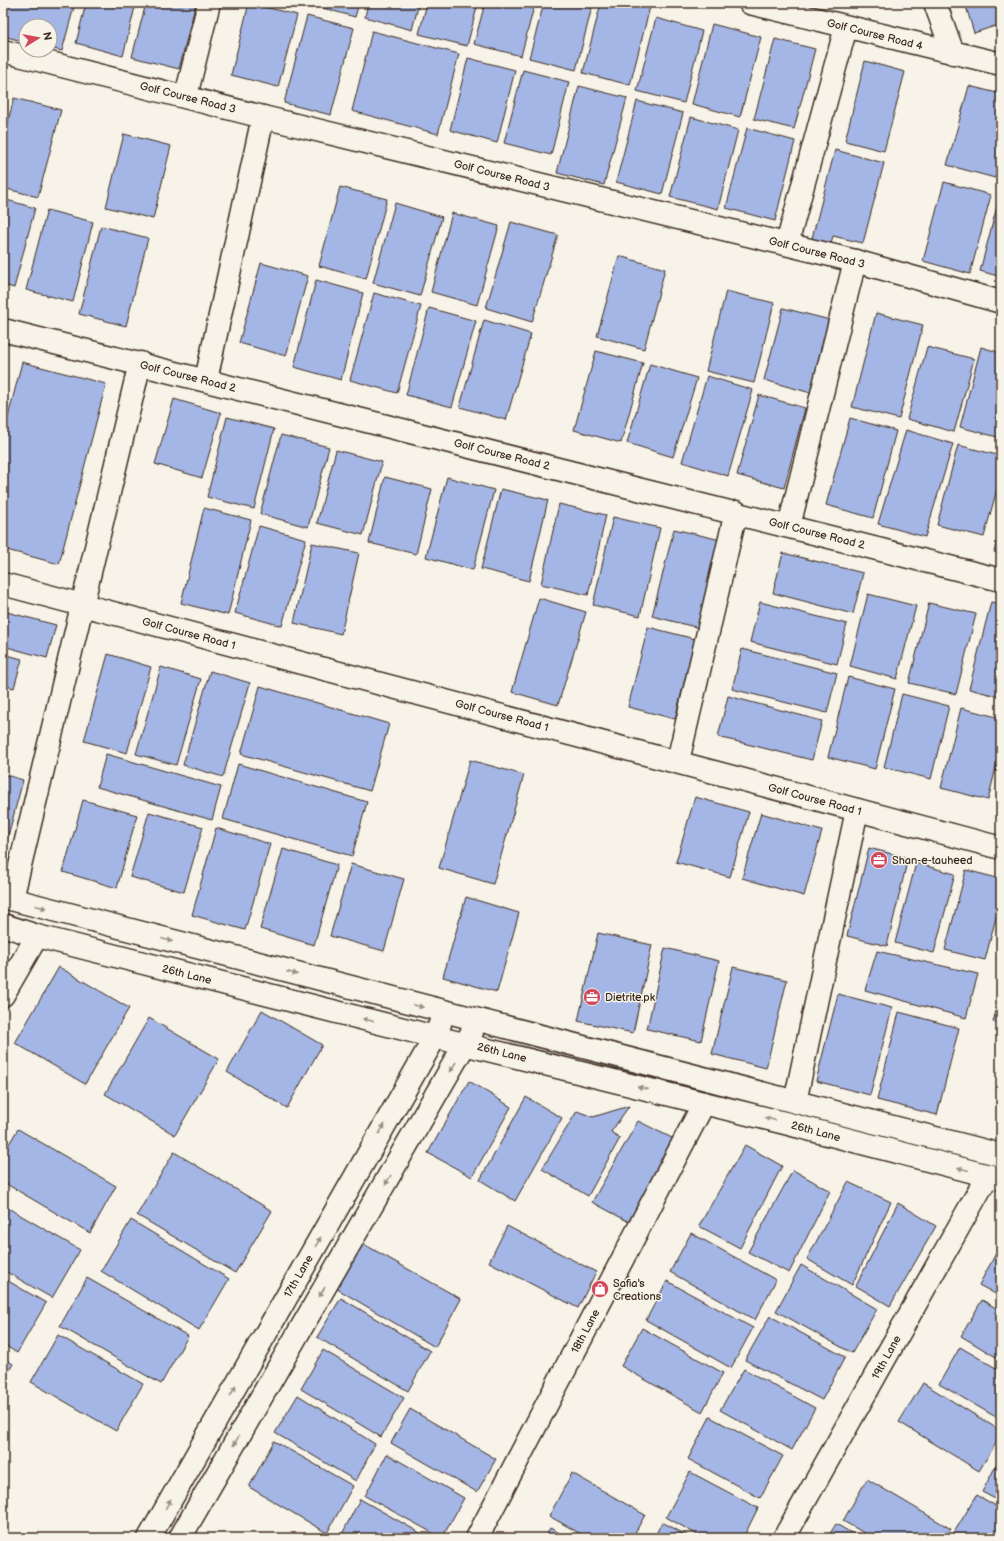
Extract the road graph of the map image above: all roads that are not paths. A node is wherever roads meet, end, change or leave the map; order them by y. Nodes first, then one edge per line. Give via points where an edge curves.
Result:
1 (209, 3) edge
2 (750, 3) edge
3 (935, 3) edge
4 (846, 27) junction
5 (3, 51) edge
6 (953, 53) junction
7 (1001, 64) edge
8 (186, 96) junction
9 (263, 117) junction
10 (787, 244) junction
11 (855, 261) junction
12 (1001, 302) edge
13 (3, 330) edge
14 (140, 363) junction
15 (206, 380) junction
16 (736, 512) junction
17 (789, 526) junction
18 (1001, 580) edge
19 (3, 584) edge
20 (82, 604) junction
21 (678, 761) junction
22 (857, 810) junction
23 (1001, 848) edge
24 (8, 898) edge
25 (3, 925) edge
26 (37, 936) junction
27 (3, 995) edge
28 (445, 1013) junction
29 (479, 1021) junction
30 (435, 1037) junction
31 (466, 1044) junction
32 (795, 1102) junction
33 (704, 1103) junction
34 (1001, 1155) edge
35 (995, 1177) edge
36 (149, 1538) edge
37 (180, 1538) edge
38 (478, 1538) edge
39 (784, 1538) edge

1 - 8 street
2 - 4 street, Golf Course Road 4
3 - 6 street
4 - 6 street, Golf Course Road 4
4 - 10 street
5 - 8 street, Golf Course Road 3
6 - 7 street, Golf Course Road 4
8 - 9 street, Golf Course Road 3
9 - 10 street, Golf Course Road 3
9 - 15 street
10 - 11 street, Golf Course Road 3
11 - 12 street, Golf Course Road 3
11 - 17 street
13 - 14 street, Golf Course Road 2
14 - 15 street, Golf Course Road 2
14 - 20 street
15 - 16 street, Golf Course Road 2
16 - 17 street, Golf Course Road 2
16 - 21 street
17 - 18 street, Golf Course Road 2
19 - 20 street, Golf Course Road 1
20 - 21 street, Golf Course Road 1
20 - 24 street
21 - 22 street, Golf Course Road 1
22 - 23 street, Golf Course Road 1
22 - 32 street
24 -> 28 street
25 - 26 street, 26th Lane
26 - 27 street
30 -> 26 street, 26th Lane
28 - 29 street
28 - 30 street, 17th Lane
29 - 31 street
29 - 32 street
30 - 31 street, 26th Lane
36 -> 30 street, 17th Lane
33 -> 31 street, 26th Lane
31 -> 37 street
32 - 34 street
35 -> 33 street, 26th Lane
33 - 38 street, 18th Lane
35 - 39 street, 19th Lane

